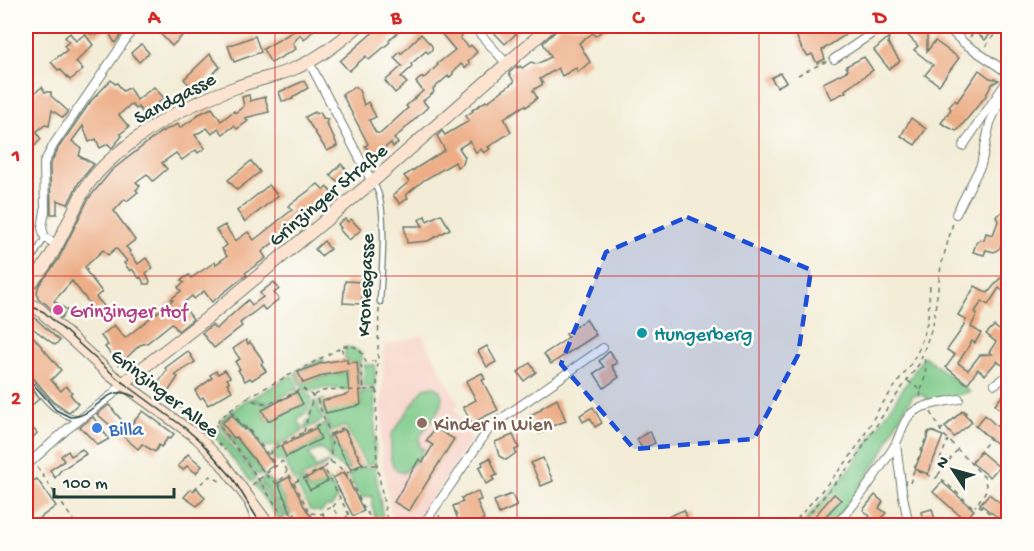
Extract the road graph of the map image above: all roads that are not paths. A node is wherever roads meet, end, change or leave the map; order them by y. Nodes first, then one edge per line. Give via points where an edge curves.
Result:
1 (135, 26) edge
2 (358, 26) edge
3 (473, 26) edge
4 (550, 26) edge
5 (883, 26) edge
6 (946, 26) edge
7 (834, 59) road end
8 (309, 62) junction
9 (507, 64) junction
10 (1008, 73) edge
11 (1008, 81) edge
12 (963, 146) dead end
13 (372, 182) junction
14 (956, 214) road end
15 (51, 241) junction
16 (26, 268) edge
17 (27, 283) edge
18 (380, 302) road end
19 (28, 308) edge
20 (603, 348) dead end
21 (1008, 375) edge
22 (26, 376) edge
23 (122, 384) junction
24 (995, 384) dead end
25 (959, 399) dead end
26 (81, 419) junction
27 (896, 444) junction
28 (29, 463) edge
29 (247, 487) junction
30 (274, 524) edge
31 (257, 525) edge
32 (419, 525) edge
33 (835, 525) edge
34 (909, 525) edge

1 - 15 street via 46,159 42,228
2 - 8 street, Sandgasse
3 - 9 street
4 - 9 street, Grinzinger Straße
5 - 7 street
6 - 10 street
8 - 13 street, Kronesgasse
8 - 15 street, Sandgasse via 236,87 147,130 89,183
9 - 13 street, Grinzinger Straße
11 - 12 street
11 - 14 street via 990,123 981,165
13 - 18 lane, Kronesgasse via 382,209
13 - 23 street, Grinzinger Straße
15 - 16 lane
15 - 17 street, Sandgasse
17 - 19 street, Sandgasse via 33,288
19 - 23 street, Grinzinger Allee
20 - 32 street via 491,426 428,518
21 - 24 street
22 - 26 lane via 58,412
23 - 26 street
23 - 29 street, Grinzinger Allee via 197,437
25 - 27 street via 923,407 906,419
26 - 28 street
27 - 33 street
27 - 34 street
29 - 30 street, Grinzinger Allee
29 - 31 lane via 251,514

